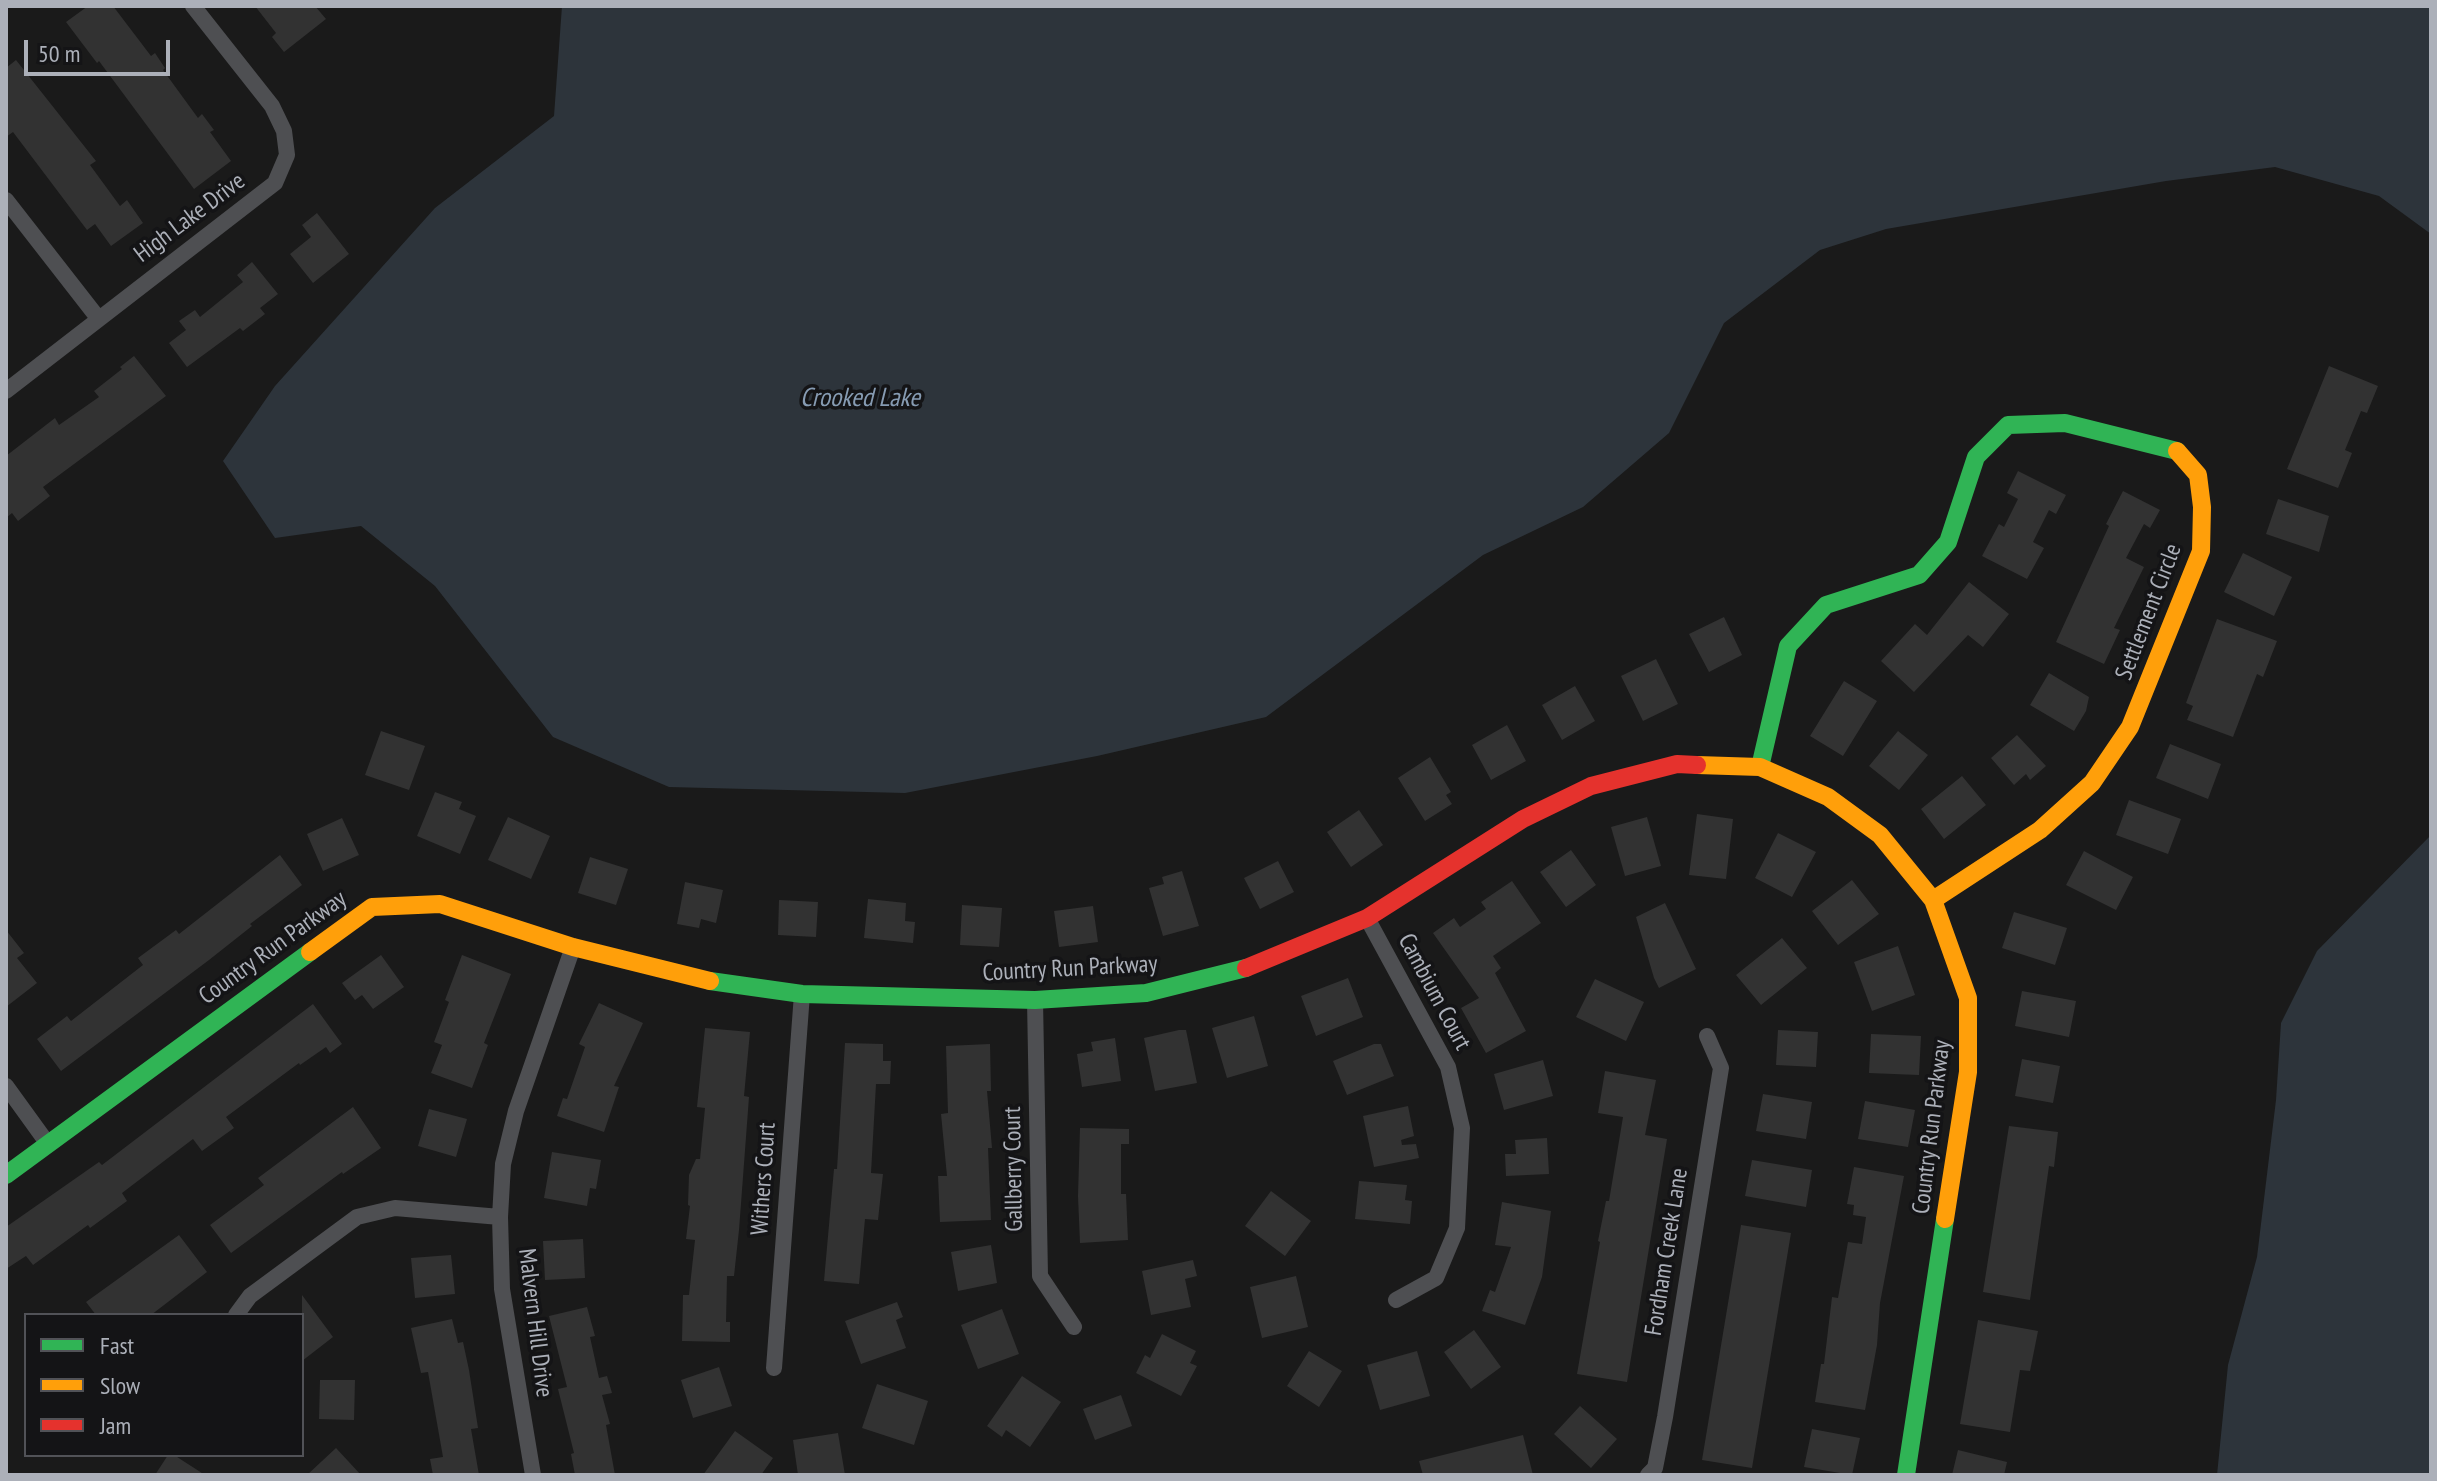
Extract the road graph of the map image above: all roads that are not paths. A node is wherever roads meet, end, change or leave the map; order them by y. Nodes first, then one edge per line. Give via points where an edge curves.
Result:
1 (193, 6) edge
2 (6, 200) edge
3 (98, 318) junction
4 (6, 391) edge
5 (1760, 767) junction
6 (1933, 900) junction
7 (1367, 918) junction
8 (573, 947) junction
9 (802, 994) junction
10 (1035, 1000) junction
11 (1707, 1036) dead end
12 (6, 1086) edge
13 (48, 1144) junction
14 (6, 1175) edge
15 (500, 1217) junction
16 (1396, 1300) dead end
17 (237, 1313) edge
18 (1074, 1327) dead end
19 (774, 1368) dead end
20 (533, 1475) edge
21 (1648, 1475) edge
22 (1906, 1475) edge

1 - 3 street, High Lake Drive via 272,106 284,131 287,155 275,183
2 - 3 street
3 - 4 street, High Lake Drive
5 - 6 street, Country Run Parkway via 1828,797 1880,835
5 - 6 street, Settlement Circle via 1788,646 1826,605 1919,575 1948,542 1976,457 2008,425 2065,423 2179,452 2198,475 2201,551 2130,727 2092,783 2040,830
5 - 7 street, Country Run Parkway via 1677,764 1591,786 1523,819
6 - 22 street, Country Run Parkway via 1968,998 1968,1072
7 - 10 street, Country Run Parkway via 1244,969 1146,993
7 - 16 street, Cambium Court via 1448,1067 1462,1128 1457,1228 1436,1278
8 - 9 street, Country Run Parkway via 702,980
8 - 13 street, Country Run Parkway via 440,904 372,907
8 - 15 street, Malvern Hill Drive via 516,1111 503,1164
9 - 10 street, Country Run Parkway
9 - 19 street, Withers Court
10 - 18 street, Gallberry Court via 1040,1276
11 - 21 street, Fordham Creek Lane via 1721,1068 1665,1417 1655,1468
12 - 13 street
13 - 14 street, Country Run Parkway
15 - 17 street via 395,1208 357,1217 250,1296
15 - 20 street, Malvern Hill Drive via 502,1289

